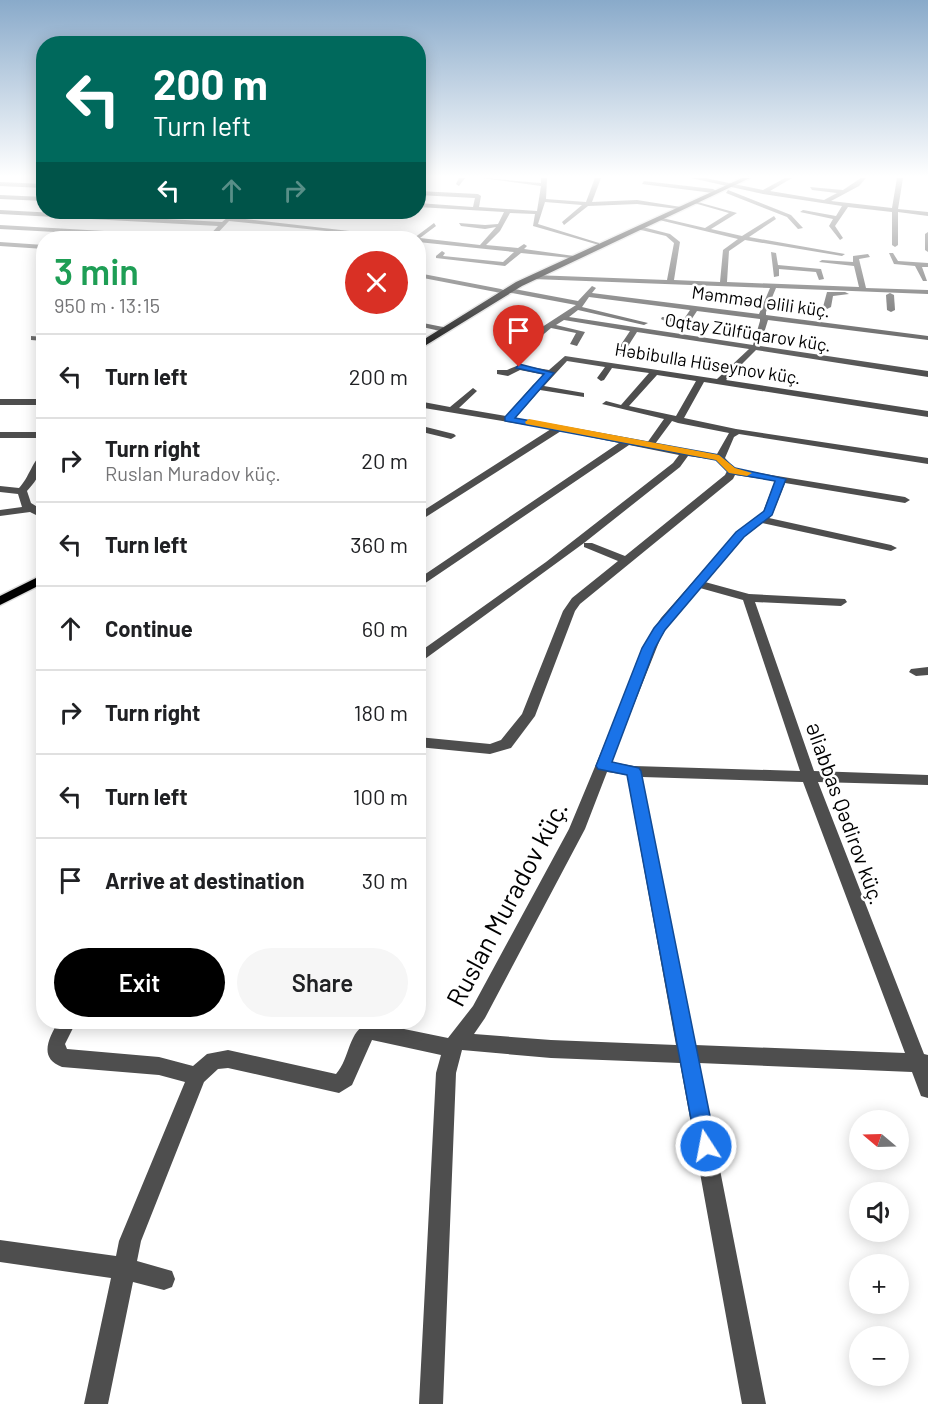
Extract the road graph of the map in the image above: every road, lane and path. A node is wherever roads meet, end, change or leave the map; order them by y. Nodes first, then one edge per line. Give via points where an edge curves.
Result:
1 (0, 244) edge
2 (459, 244) edge
3 (484, 244) edge
4 (527, 244) edge
5 (597, 244) edge
6 (604, 244) edge
7 (676, 244) edge
8 (735, 244) edge
9 (776, 244) edge
10 (36, 246) edge
11 (482, 246) junction
12 (521, 250) junction
13 (442, 253) dead end
14 (773, 253) dead end
15 (842, 254) dead end
16 (891, 254) dead end
17 (571, 256) junction
18 (868, 256) dead end
19 (822, 262) dead end
20 (855, 264) junction
21 (918, 265) junction
22 (928, 265) edge
23 (775, 267) junction
24 (426, 274) edge
25 (531, 276) junction
26 (821, 279) dead end
27 (926, 280) dead end
28 (593, 281) junction
29 (670, 283) junction
30 (723, 285) junction
31 (776, 286) junction
32 (505, 290) junction
33 (863, 290) junction
34 (654, 292) dead end
35 (589, 294) junction
36 (928, 294) edge
37 (890, 295) junction
38 (650, 302) junction
39 (580, 306) junction
40 (827, 307) dead end
41 (695, 308) junction
42 (891, 310) dead end
43 (763, 316) junction
44 (564, 318) junction
45 (664, 319) dead end
46 (645, 323) dead end
47 (426, 326) edge
48 (550, 326) junction
49 (834, 326) junction
50 (440, 329) junction
51 (634, 330) junction
52 (426, 337) edge
53 (830, 337) dead end
54 (928, 338) edge
55 (426, 342) edge
56 (574, 344) dead end
57 (822, 345) dead end
58 (755, 348) junction
59 (620, 352) dead end
60 (515, 354) dead end
61 (818, 358) junction
62 (611, 364) junction
63 (500, 372) dead end
64 (655, 372) junction
65 (550, 373) junction
66 (928, 374) edge
67 (601, 378) dead end
68 (700, 379) junction
69 (720, 382) junction
70 (537, 387) junction
71 (473, 391) dead end
72 (581, 395) dead end
73 (0, 402) edge
74 (36, 402) edge
75 (606, 404) dead end
76 (426, 406) edge
77 (623, 408) junction
78 (451, 411) junction
79 (928, 414) edge
80 (508, 419) junction
81 (673, 420) junction
82 (559, 428) junction
83 (426, 430) edge
84 (734, 431) junction
85 (0, 435) edge
86 (36, 435) edge
87 (452, 436) dead end
88 (628, 441) junction
89 (649, 446) junction
90 (685, 453) junction
91 (719, 458) junction
92 (928, 461) edge
93 (36, 471) edge
94 (732, 471) junction
95 (781, 479) junction
96 (0, 489) edge
97 (22, 491) junction
98 (905, 500) dead end
99 (30, 509) junction
100 (36, 512) edge
101 (0, 513) edge
102 (426, 514) edge
103 (760, 519) junction
104 (588, 545) dead end
105 (891, 548) dead end
106 (626, 560) junction
107 (36, 575) edge
108 (426, 580) edge
109 (36, 582) edge
110 (698, 584) junction
111 (0, 594) edge
112 (748, 598) junction
113 (0, 601) edge
114 (841, 602) dead end
115 (426, 654) edge
116 (426, 743) edge
117 (603, 766) junction
118 (634, 771) junction
119 (808, 777) junction
120 (928, 780) edge
121 (63, 1029) edge
122 (455, 1044) junction
123 (688, 1053) junction
124 (923, 1063) edge
125 (197, 1076) junction
126 (928, 1089) edge
127 (0, 1251) edge
128 (123, 1268) junction
129 (164, 1279) dead end
130 (96, 1404) edge
131 (431, 1404) edge
132 (754, 1404) edge

1 - 10 street
2 - 11 street
3 - 11 street
4 - 12 street
5 - 17 main road
6 - 25 main road
7 - 29 street
8 - 30 street via 724,252
9 - 15 street
11 - 12 street
12 - 13 street via 505,264 438,256
12 - 17 street
14 - 23 street
16 - 21 street via 896,263
17 - 25 main road
18 - 20 street via 855,256
19 - 20 street
20 - 33 street
21 - 22 street
21 - 27 street
23 - 26 street via 819,270
23 - 31 street
24 - 32 street via 451,272
25 - 28 street
25 - 32 main road
28 - 29 street
28 - 35 street
29 - 30 street
30 - 31 street
31 - 33 street
31 - 43 street
32 - 39 street
32 - 50 main road
32 - 55 main road
33 - 36 street
34 - 38 street
35 - 38 street, Məmməd Əlili küç.
35 - 39 street
36 - 37 street
37 - 40 street via 830,294
37 - 42 street
38 - 41 street, Məmməd Əlili küç.
39 - 44 street
39 - 46 street
41 - 43 street, Məmməd Əlili küç.
41 - 45 street via 686,321
43 - 49 street, Məmməd Əlili küç.
43 - 58 street
44 - 48 street
44 - 51 street, Oqtay Zülfüqarov küç.
47 - 50 street
48 - 56 street via 581,332
48 - 60 street
49 - 53 street
49 - 54 street, Məmməd Əlili küç.
50 - 52 main road
51 - 58 street, Oqtay Zülfüqarov küç.
51 - 59 street
57 - 61 street
58 - 61 street, Oqtay Zülfüqarov küç.
58 - 69 street
61 - 66 street, Oqtay Zülfüqarov küç. via 868,369
62 - 64 street, Həbibulla Hüseynov küç.
62 - 65 street, Həbibulla Hüseynov küç. via 565,358
62 - 67 street
63 - 65 street via 508,373 519,367
64 - 68 street, Həbibulla Hüseynov küç.
64 - 77 street
65 - 70 street, Həbibulla Hüseynov küç.
68 - 69 street, Həbibulla Hüseynov küç.
68 - 81 street
69 - 79 street, Həbibulla Hüseynov küç.
70 - 72 street
70 - 80 street, Həbibulla Hüseynov küç.
71 - 78 street
73 - 74 street
75 - 77 street
76 - 78 street
77 - 81 street
78 - 80 street
80 - 82 street
81 - 84 street
81 - 89 street
82 - 88 street
82 - 102 street
83 - 87 street
84 - 91 street
84 - 92 street
85 - 86 street
88 - 89 street
88 - 108 street
89 - 90 street
90 - 91 street
90 - 115 street via 677,465 578,543
91 - 94 street
93 - 97 street
94 - 95 street
94 - 106 street
95 - 98 street
95 - 103 street, Ruslan Muradov küç. via 772,507
96 - 97 street
97 - 99 street
99 - 100 street
99 - 101 street
103 - 105 street
103 - 110 street, Ruslan Muradov küç. via 740,535
104 - 106 street
106 - 116 street via 572,606 528,716 506,744 490,749
107 - 111 main road
109 - 113 main road
110 - 112 street
110 - 117 street, Ruslan Muradov küç. via 652,642
112 - 114 street
112 - 119 street, Əliabbas Qədirov küç.
117 - 118 street
117 - 122 street, Ruslan Muradov küç. via 577,829 479,1012
118 - 119 street
118 - 123 street
119 - 120 street
119 - 124 street, Əliabbas Qədirov küç.
121 - 125 street via 56,1042 62,1058 159,1066
122 - 123 street
122 - 125 street via 370,1032 361,1039 353,1068 339,1084 228,1059 211,1061
122 - 131 street, Ruslan Muradov küç. via 446,1073
123 - 124 street
123 - 132 street
124 - 126 street, Əliabbas Qədirov küç.
125 - 128 street via 143,1206
127 - 128 street
128 - 129 street
128 - 130 street

